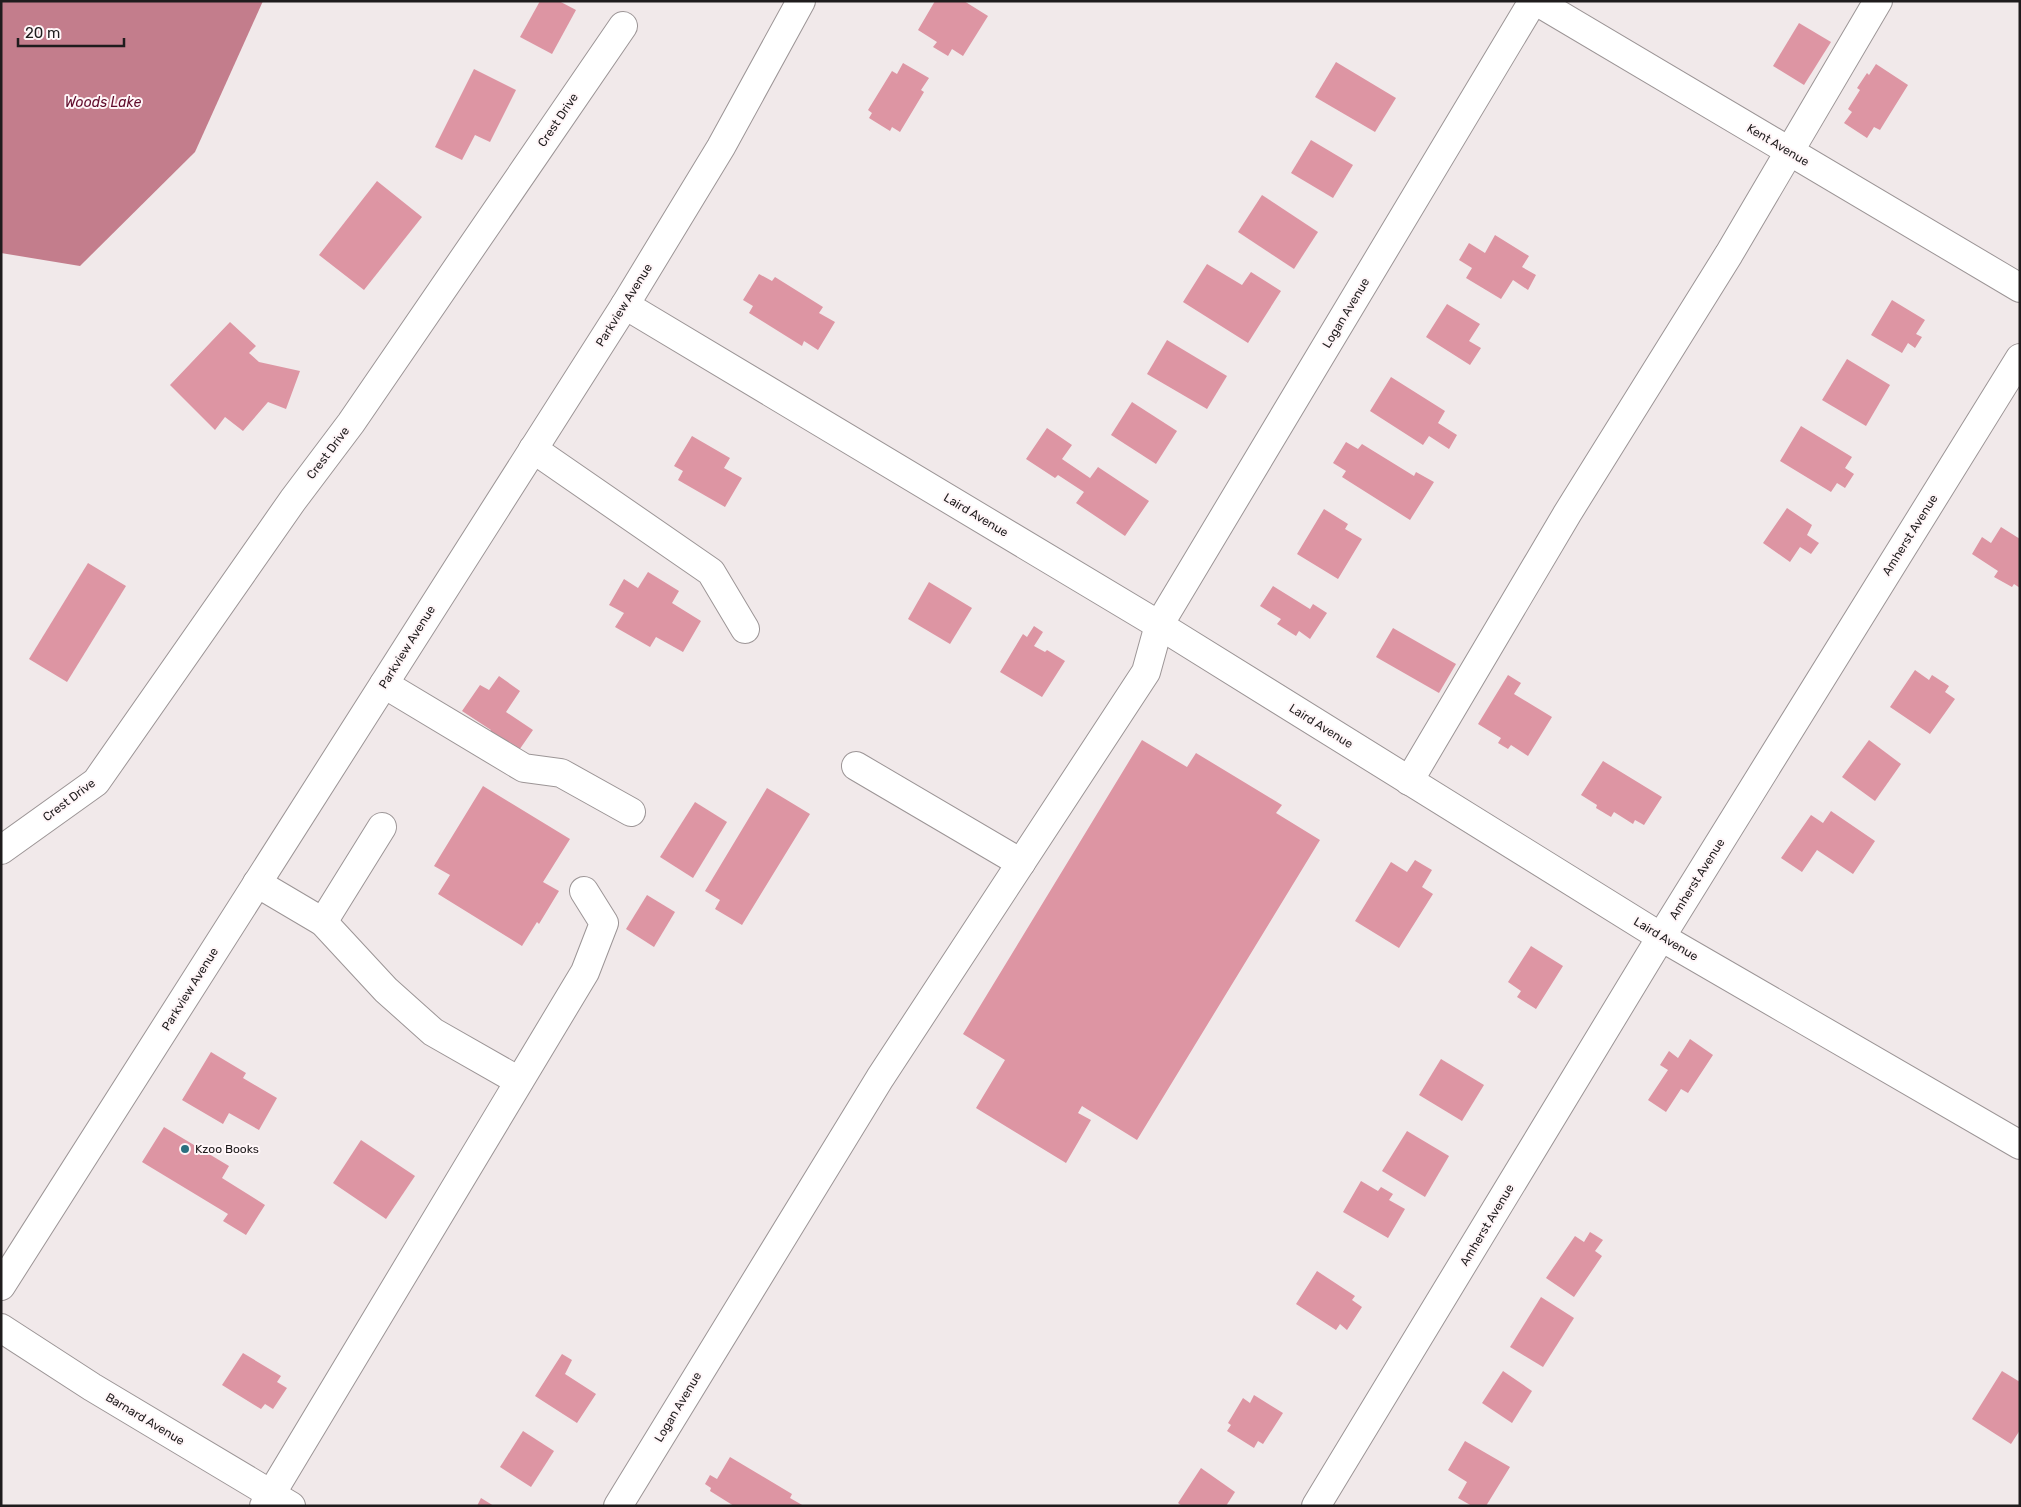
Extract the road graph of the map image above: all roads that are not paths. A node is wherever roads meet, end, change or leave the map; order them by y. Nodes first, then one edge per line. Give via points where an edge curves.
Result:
1 (801, 1) edge
2 (1534, 1) edge
3 (1878, 1) edge
4 (623, 26) dead end
5 (1788, 151) junction
6 (2020, 288) edge
7 (625, 305) junction
8 (2020, 358) edge
9 (533, 449) junction
10 (1159, 625) junction
11 (745, 629) dead end
12 (384, 684) junction
13 (856, 766) dead end
14 (1409, 781) junction
15 (631, 812) dead end
16 (382, 827) dead end
17 (1, 850) edge
18 (1021, 863) junction
19 (256, 883) junction
20 (584, 891) dead end
21 (323, 922) junction
22 (1661, 937) junction
23 (519, 1081) junction
24 (2020, 1145) edge
25 (1, 1286) edge
26 (1, 1328) edge
27 (276, 1502) edge
28 (618, 1506) edge
29 (1316, 1506) edge

1 - 7 street, Parkview Avenue via 721,147
2 - 5 street, Kent Avenue
2 - 10 street, Logan Avenue
3 - 5 street
4 - 17 street, Crest Drive via 350,423 96,782
5 - 6 street, Kent Avenue
5 - 14 street via 1729,254 1562,523
7 - 9 street, Parkview Avenue
7 - 10 street, Laird Avenue
8 - 22 street, Amherst Avenue
9 - 11 street via 711,572
9 - 12 street, Parkview Avenue
10 - 14 street, Laird Avenue
10 - 18 street, Logan Avenue via 1146,672
12 - 15 street via 524,768 561,773
12 - 19 street, Parkview Avenue
13 - 18 street
14 - 22 street, Laird Avenue
16 - 21 street
18 - 28 street, Logan Avenue via 880,1078
19 - 21 street
19 - 25 street, Parkview Avenue
20 - 23 street via 604,923 585,972
21 - 23 street via 386,990 433,1032
22 - 24 street, Laird Avenue
22 - 29 street, Amherst Avenue
23 - 27 street
26 - 27 street, Barnard Avenue

